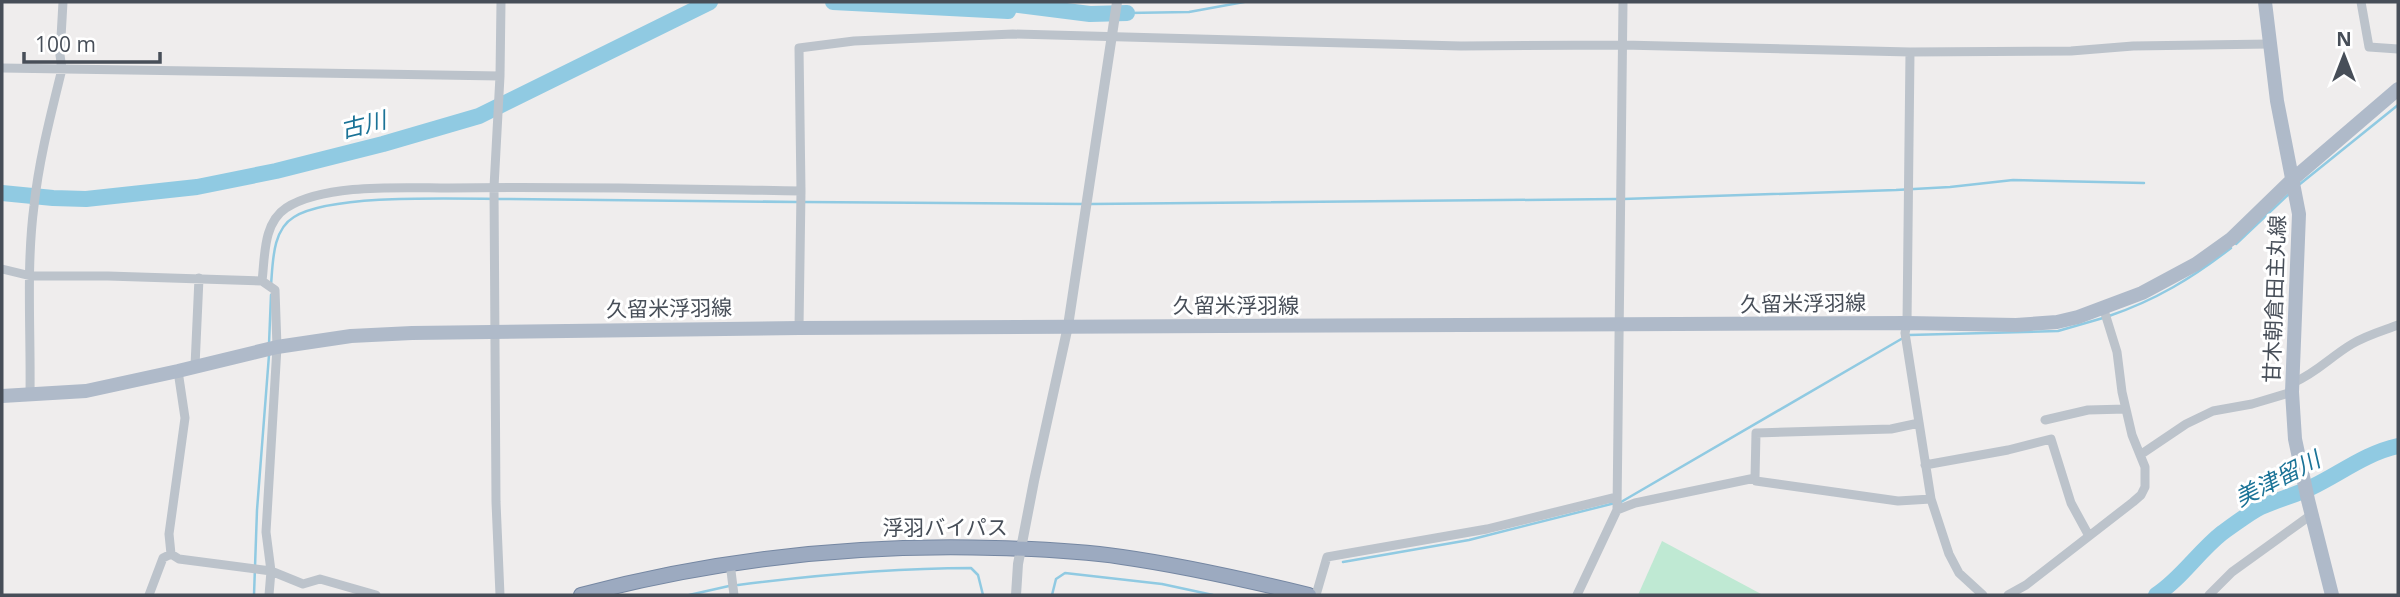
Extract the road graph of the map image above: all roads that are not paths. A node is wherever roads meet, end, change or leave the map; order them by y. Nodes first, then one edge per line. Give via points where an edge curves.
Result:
1 (63, 2) edge
2 (501, 2) edge
3 (1116, 2) edge
4 (1623, 2) edge
5 (2265, 2) edge
6 (2361, 2) edge
7 (1111, 37) junction
8 (2270, 44) junction
9 (1623, 45) junction
10 (2398, 49) edge
11 (1910, 52) junction
12 (2, 68) edge
13 (62, 69) junction
14 (500, 76) junction
15 (2398, 89) edge
16 (2294, 185) junction
17 (494, 187) junction
18 (801, 191) junction
19 (2, 269) edge
20 (31, 276) junction
21 (199, 278) junction
22 (262, 281) junction
23 (2105, 313) junction
24 (1620, 325) junction
25 (2398, 325) edge
26 (1068, 326) junction
27 (799, 328) junction
28 (1906, 331) junction
29 (495, 332) junction
30 (277, 346) junction
31 (195, 366) junction
32 (178, 372) junction
33 (2292, 387) junction
34 (30, 394) junction
35 (2, 396) edge
36 (2126, 409) junction
37 (2045, 420) dead end
38 (1919, 423) junction
39 (2140, 455) junction
40 (1925, 465) junction
41 (1755, 478) junction
42 (1931, 499) junction
43 (1616, 503) junction
44 (2309, 508) junction
45 (2089, 536) junction
46 (1021, 549) junction
47 (171, 554) junction
48 (730, 563) junction
49 (271, 570) junction
50 (149, 595) edge
51 (269, 595) edge
52 (376, 595) edge
53 (500, 595) edge
54 (580, 595) edge
55 (734, 595) edge
56 (1016, 595) edge
57 (1309, 595) edge
58 (1316, 595) edge
59 (1577, 595) edge
60 (1983, 595) edge
61 (2008, 595) edge
62 (2209, 595) edge
63 (2332, 595) edge

1 - 13 street
2 - 14 street
3 - 7 street
4 - 9 street
5 - 8 main road, 甘木朝倉田主丸線
6 - 10 street via 2369,47
7 - 9 street via 1461,46
7 - 18 street via 1013,34 799,48
7 - 26 street
8 - 11 street
8 - 16 main road, 甘木朝倉田主丸線 via 2280,124
9 - 11 street
9 - 24 street
11 - 28 street
12 - 13 street
13 - 14 street
13 - 20 street via 39,164
14 - 17 street
15 - 16 main road, 久留米浮羽線
16 - 23 main road, 久留米浮羽線 via 2196,264
16 - 33 main road, 甘木朝倉田主丸線 via 2300,234
17 - 18 street
17 - 22 street via 367,189 300,200 284,209 273,223
17 - 29 street
18 - 27 street
19 - 20 street
20 - 21 street
20 - 34 street
21 - 22 street
21 - 31 street
22 - 30 street via 275,290
23 - 28 main road, 久留米浮羽線 via 2031,324
23 - 36 street
24 - 26 main road, 久留米浮羽線
24 - 28 main road, 久留米浮羽線
24 - 43 street
25 - 33 street via 2350,345
26 - 27 main road, 久留米浮羽線
26 - 46 street
27 - 29 main road, 久留米浮羽線
28 - 38 street
29 - 30 main road, 久留米浮羽線 via 352,336
29 - 53 street
30 - 31 main road, 久留米浮羽線
30 - 49 street via 266,532
31 - 32 main road, 久留米浮羽線
32 - 34 main road, 久留米浮羽線 via 86,391
32 - 47 street via 185,418 169,534
33 - 39 street via 2252,404 2213,411
33 - 44 main road, 甘木朝倉田主丸線 via 2295,439
34 - 35 main road, 久留米浮羽線
36 - 37 street via 2088,410
36 - 39 street
38 - 40 street
38 - 41 street via 1891,429 1756,433
39 - 45 street via 2145,477 2141,495
40 - 42 street
40 - 45 street via 2051,439 2071,503
41 - 42 street via 1898,501
41 - 43 street
42 - 60 street via 1959,573
43 - 58 street via 1327,556
43 - 59 street
44 - 62 street
44 - 63 main road, 甘木朝倉田主丸線
45 - 61 street
46 - 48 highway, 浮羽バイパス via 882,548
46 - 56 street
46 - 57 highway, 浮羽バイパス via 1121,556
47 - 49 street via 186,560
47 - 50 street via 163,558
48 - 54 highway, 浮羽バイパス
48 - 55 street
49 - 51 street
49 - 52 street via 303,584 320,579

